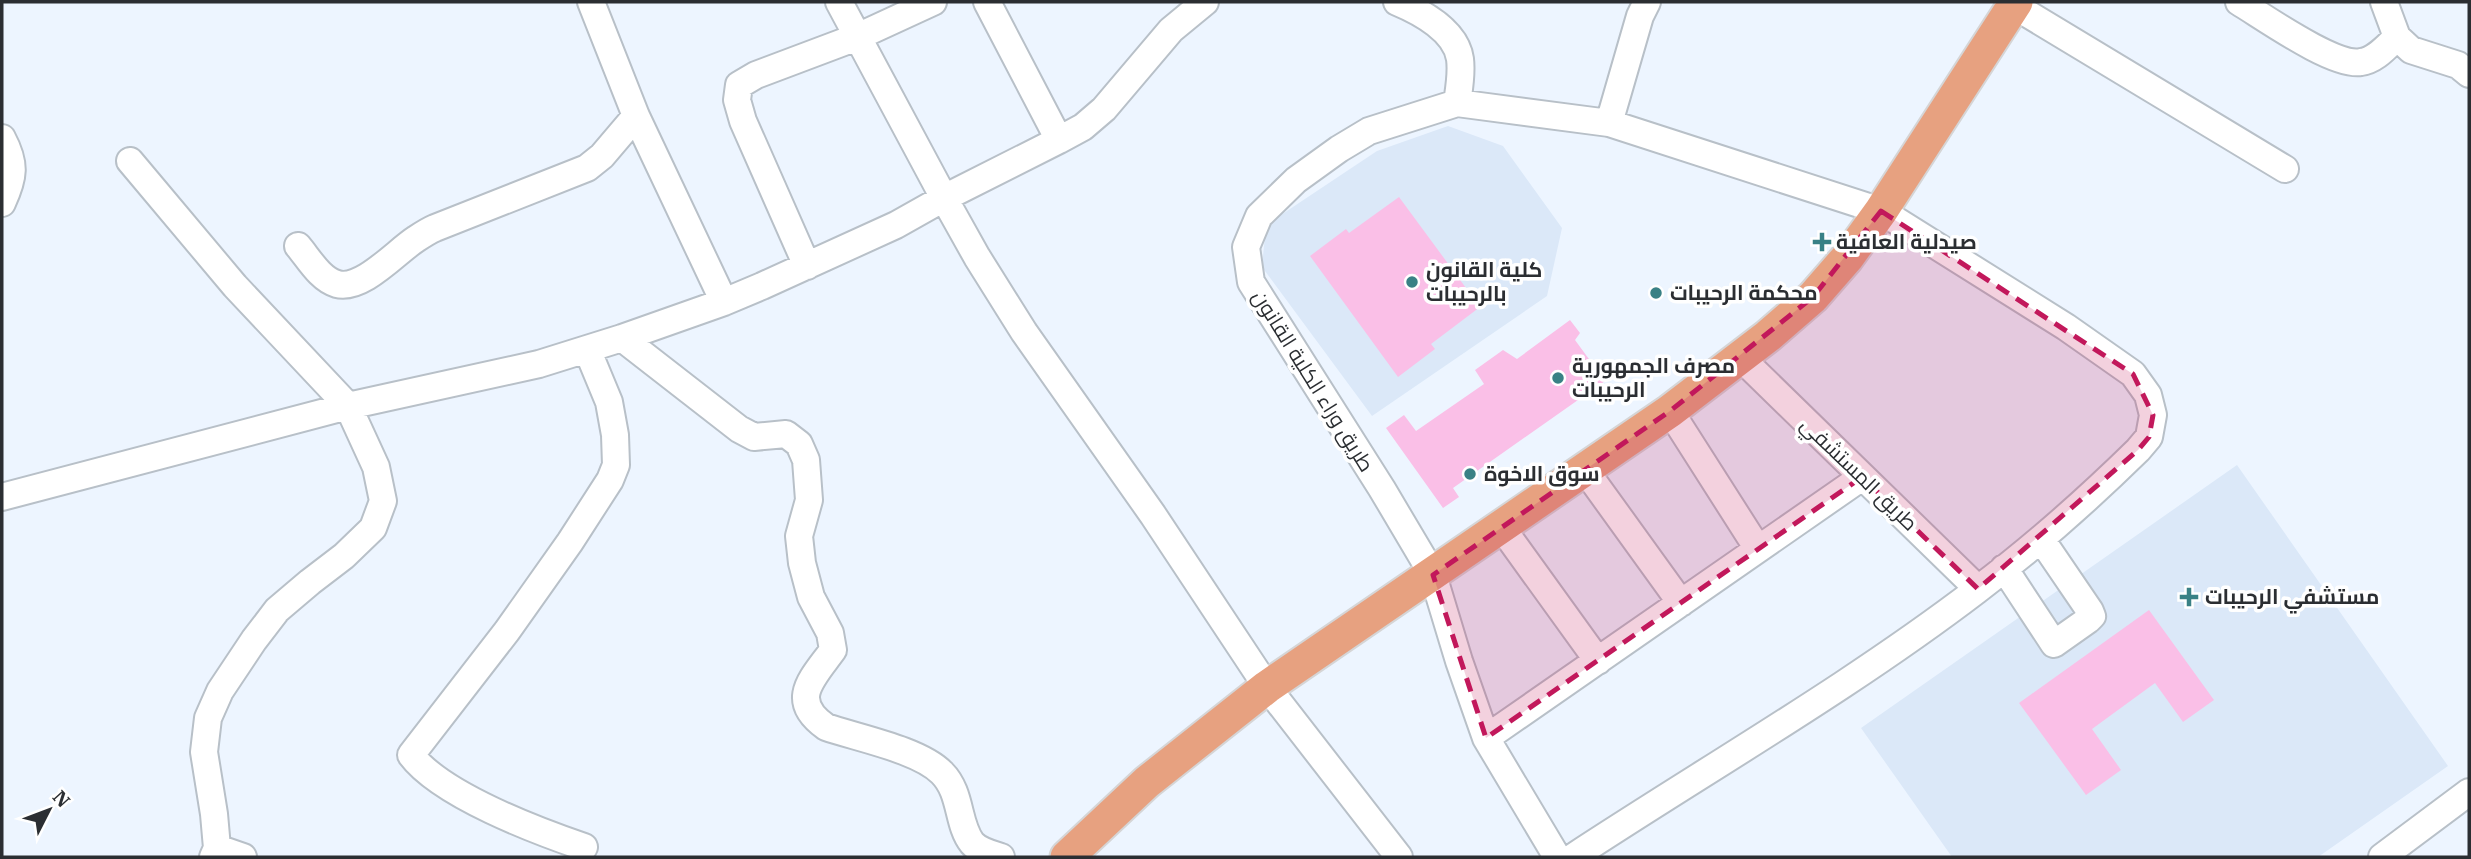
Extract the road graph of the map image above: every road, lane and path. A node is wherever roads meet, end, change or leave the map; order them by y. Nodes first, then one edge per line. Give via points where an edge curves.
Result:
1 (592, 2) edge
2 (839, 2) edge
3 (933, 2) edge
4 (987, 2) edge
5 (1205, 2) edge
6 (1397, 2) edge
7 (1647, 2) edge
8 (2239, 2) edge
9 (2384, 2) edge
10 (2013, 3) edge
11 (857, 37) junction
12 (2397, 37) junction
13 (2469, 74) edge
14 (1457, 103) junction
15 (636, 116) junction
16 (1609, 123) junction
17 (2, 138) edge
18 (1059, 140) junction
19 (130, 161) dead end
20 (2285, 169) dead end
21 (944, 198) junction
22 (2, 203) edge
23 (1881, 211) junction
24 (299, 246) dead end
25 (807, 265) junction
26 (724, 302) junction
27 (622, 338) junction
28 (587, 349) junction
29 (1741, 358) junction
30 (348, 406) junction
31 (1670, 411) junction
32 (1585, 470) junction
33 (1862, 477) junction
34 (2, 497) edge
35 (1502, 528) junction
36 (2041, 539) junction
37 (1758, 549) junction
38 (2004, 568) junction
39 (1433, 575) junction
40 (1978, 589) junction
41 (1681, 603) junction
42 (1598, 661) junction
43 (1267, 687) junction
44 (1486, 738) junction
45 (2469, 792) edge
46 (584, 847) dead end
47 (215, 852) edge
48 (243, 857) edge
49 (1001, 857) edge
50 (1067, 857) edge
51 (1399, 857) edge
52 (1557, 857) edge
53 (1573, 857) edge
54 (2382, 857) edge

1 - 15 street
2 - 11 street
3 - 11 street
4 - 18 street
5 - 18 street via 1171,30 1104,109
6 - 14 street via 1446,31 1460,56
7 - 16 street
8 - 12 street via 2351,63 2372,58
9 - 12 street
10 - 20 street
10 - 23 main road
11 - 21 street
11 - 25 street via 739,85 737,100 743,121
12 - 13 street via 2411,50 2458,65
14 - 16 street, طريق وراء الكلية القانون
14 - 39 street, طريق وراء الكلية القانون via 1369,131 1339,149 1296,180 1259,216 1246,247 1251,282
15 - 24 street via 587,168 435,228 350,284 324,278
15 - 26 street
16 - 23 street, طريق وراء الكلية القانون
17 - 22 street via 13,167
18 - 21 street
19 - 30 street via 234,286
21 - 25 street
21 - 43 street via 1024,332
23 - 29 main road via 1813,297
23 - 36 street, طريق وراء الكلية القانون via 2066,327 2133,374 2148,395 2153,415 2149,437
25 - 26 street
26 - 27 street
27 - 28 street
27 - 49 street via 739,429 754,437 786,434 799,444 809,482 799,536 802,563 833,650 806,689 807,707 826,727 918,757 942,772 952,786 972,844
28 - 30 street
28 - 46 street via 609,402 615,435 616,465 610,480 507,631 411,755 465,796 537,831
29 - 31 main road
29 - 33 street, طريق المستشفي
30 - 34 street
30 - 47 street via 376,467 383,501 373,528 277,610 220,691 208,718 204,752
31 - 32 main road
31 - 37 street
32 - 35 main road
32 - 41 street
33 - 37 street
33 - 40 street, طريق المستشفي
35 - 39 main road
35 - 42 street
36 - 38 street, طريق وراء الكلية القانون
36 - 38 street via 2090,611 2088,620 2053,644
37 - 41 street
38 - 40 street, طريق وراء الكلية القانون
39 - 43 main road
39 - 44 street, طريق وراء الكلية القانون
40 - 53 street, طريق وراء الكلية القانون
41 - 42 street
42 - 44 street
43 - 50 main road via 1147,782
43 - 51 street
44 - 52 street, طريق وراء الكلية القانون
45 - 54 street
47 - 48 street

